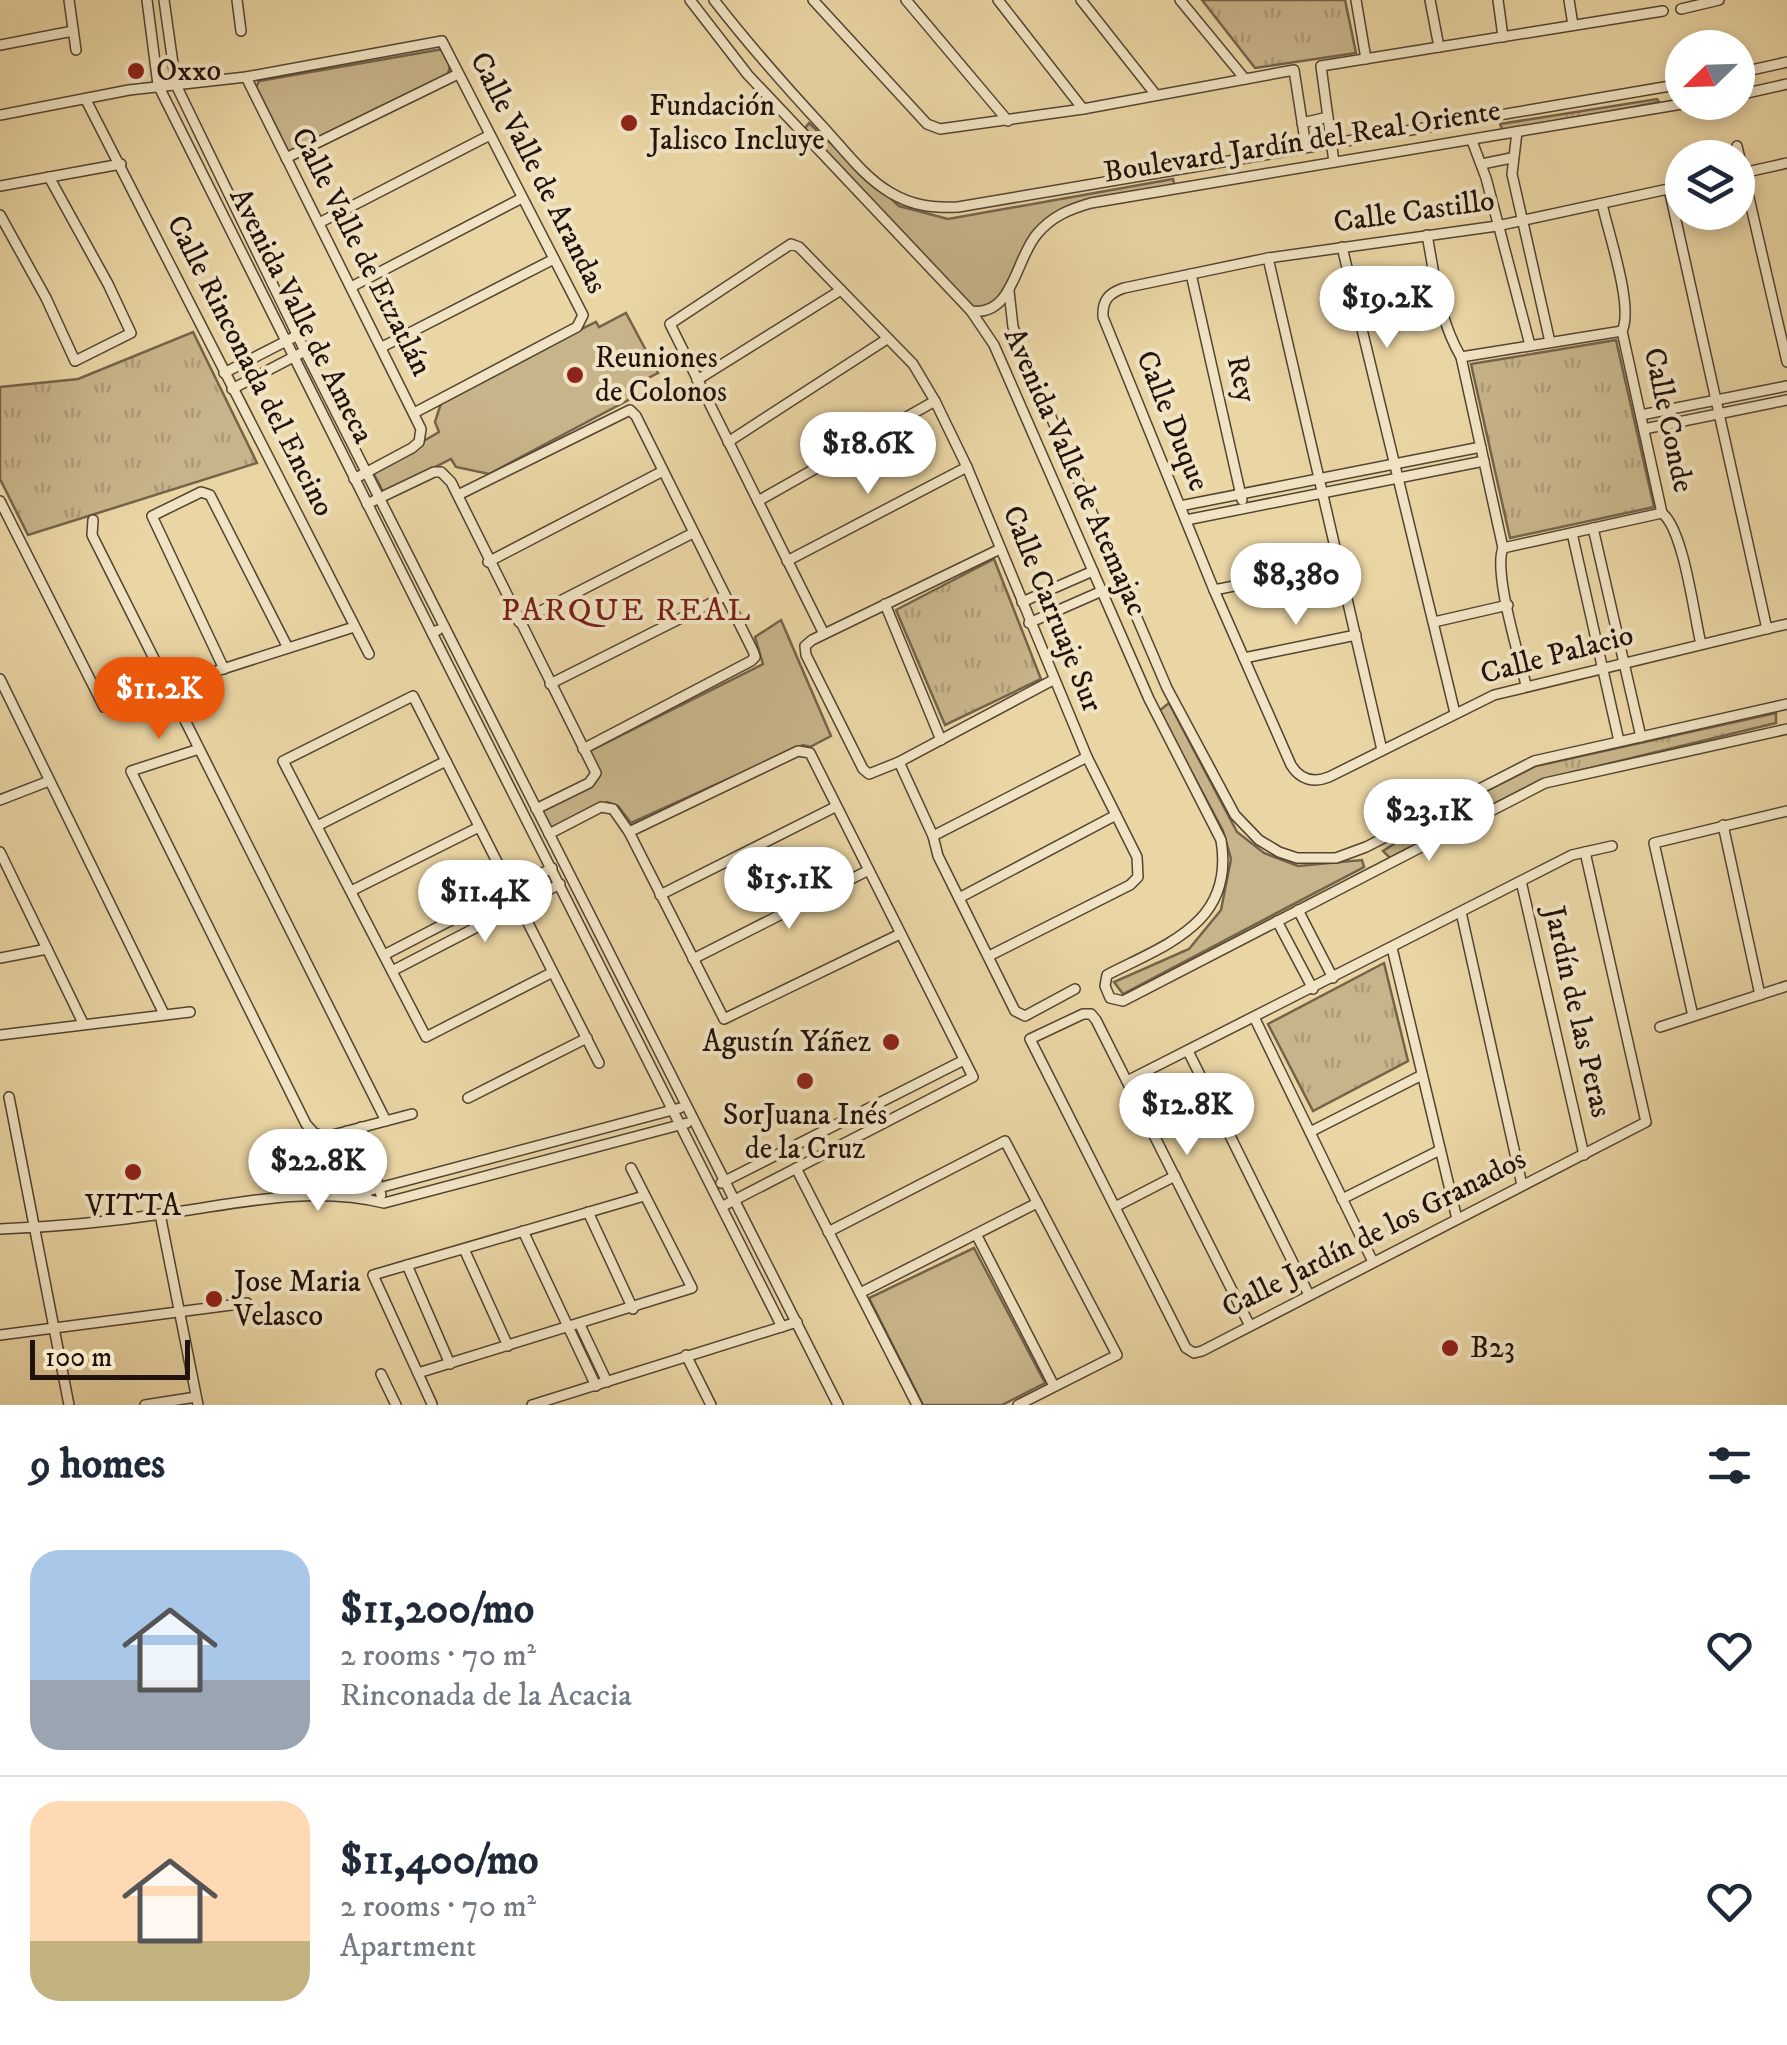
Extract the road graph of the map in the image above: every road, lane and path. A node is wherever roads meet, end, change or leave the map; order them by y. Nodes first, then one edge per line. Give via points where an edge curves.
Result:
1 (68, 0) edge
2 (147, 0) edge
3 (164, 0) edge
4 (238, 0) edge
5 (690, 0) edge
6 (714, 0) edge
7 (814, 0) edge
8 (906, 0) edge
9 (998, 0) edge
10 (1081, 0) edge
11 (1180, 0) edge
12 (1356, 0) edge
13 (1430, 0) edge
14 (1498, 0) edge
15 (1569, 0) edge
16 (1639, 0) edge
17 (1720, 0) edge
18 (1699, 2) edge
19 (1681, 8) dead end
20 (1664, 11) dead end
21 (1641, 14) junction
22 (1573, 26) junction
23 (73, 31) junction
24 (241, 31) dead end
25 (1503, 37) junction
26 (0, 45) edge
27 (1439, 47) junction
28 (76, 50) dead end
29 (1366, 59) junction
30 (1787, 62) edge
31 (1755, 70) edge
32 (458, 74) junction
33 (246, 77) junction
34 (1246, 79) junction
35 (1787, 84) edge
36 (176, 85) junction
37 (158, 86) junction
38 (1665, 87) edge
39 (1755, 91) edge
40 (1156, 96) junction
41 (86, 100) junction
42 (1665, 107) edge
43 (1084, 108) junction
44 (806, 110) junction
45 (0, 116) edge
46 (1328, 118) junction
47 (1008, 121) junction
48 (1302, 122) junction
49 (791, 123) junction
50 (1516, 132) junction
51 (490, 136) junction
52 (1332, 142) junction
53 (1472, 142) junction
54 (1306, 147) junction
55 (286, 158) junction
56 (1511, 158) junction
57 (1334, 162) junction
58 (121, 164) junction
59 (1482, 164) junction
60 (1787, 164) edge
61 (1176, 170) junction
62 (1755, 171) edge
63 (49, 177) junction
64 (0, 186) edge
65 (1178, 188) junction
66 (1665, 190) edge
67 (522, 198) junction
68 (1602, 204) junction
69 (0, 215) edge
70 (1522, 221) junction
71 (319, 223) junction
72 (1497, 226) junction
73 (1679, 230) edge
74 (1755, 230) edge
75 (1427, 235) junction
76 (1342, 247) junction
77 (1268, 258) junction
78 (554, 259) junction
79 (1191, 274) junction
80 (351, 287) junction
81 (841, 290) junction
82 (1009, 291) junction
83 (1102, 308) joint
84 (971, 311) junction
85 (1622, 331) junction
86 (298, 334) junction
87 (887, 338) junction
88 (285, 342) junction
89 (1550, 342) junction
90 (1530, 346) junction
91 (382, 347) junction
92 (306, 351) junction
93 (1461, 356) junction
94 (293, 357) junction
95 (1787, 362) edge
96 (224, 373) junction
97 (697, 380) junction
98 (1036, 382) junction
99 (1787, 386) edge
100 (232, 388) junction
101 (1015, 391) junction
102 (1716, 400) junction
103 (1787, 400) edge
104 (935, 401) junction
105 (414, 413) junction
106 (1719, 414) junction
107 (1641, 415) junction
108 (1644, 429) junction
109 (728, 442) junction
110 (1481, 446) junction
111 (1484, 461) junction
112 (1395, 464) junction
113 (967, 468) junction
114 (664, 471) junction
115 (366, 472) junction
116 (1320, 478) junction
117 (1398, 478) junction
118 (354, 479) junction
119 (1323, 493) junction
120 (1241, 494) junction
121 (458, 495) junction
122 (380, 498) junction
123 (0, 501) edge
124 (758, 501) junction
125 (367, 504) junction
126 (1180, 506) junction
127 (1242, 509) junction
128 (1662, 514) junction
129 (94, 520) dead end
130 (1186, 520) junction
131 (1593, 528) junction
132 (693, 533) junction
133 (1572, 533) junction
134 (1503, 548) junction
135 (1000, 549) junction
136 (787, 561) junction
137 (488, 562) junction
138 (1340, 565) junction
139 (1093, 571) junction
140 (1063, 584) junction
141 (1214, 590) junction
142 (1102, 591) junction
143 (725, 596) junction
144 (1022, 602) junction
145 (886, 604) junction
146 (1072, 604) junction
147 (1508, 605) junction
148 (519, 622) junction
149 (1434, 622) junction
150 (1030, 623) junction
151 (1787, 624) edge
152 (354, 627) junction
153 (445, 628) junction
154 (1767, 629) junction
155 (432, 632) junction
156 (824, 634) junction
157 (1356, 636) junction
158 (1701, 644) junction
159 (288, 648) junction
160 (370, 654) dead end
161 (1244, 658) junction
162 (1624, 662) junction
163 (1602, 667) junction
164 (224, 668) junction
165 (0, 679) edge
166 (1053, 680) junction
167 (550, 684) junction
168 (1526, 685) junction
169 (167, 687) junction
170 (1167, 688) junction
171 (1150, 699) junction
172 (1787, 704) edge
173 (1635, 711) junction
174 (1456, 712) junction
175 (1613, 715) junction
176 (1787, 729) edge
177 (1641, 736) junction
178 (941, 740) junction
179 (1619, 741) junction
180 (583, 749) junction
181 (199, 750) junction
182 (1382, 750) junction
183 (1087, 756) junction
184 (446, 761) junction
185 (899, 762) junction
186 (1296, 773) joint
187 (49, 780) junction
188 (0, 800) edge
189 (835, 807) junction
190 (536, 809) junction
191 (1787, 811) edge
192 (1116, 816) junction
193 (1724, 825) junction
194 (317, 826) junction
195 (479, 827) junction
196 (629, 832) junction
197 (549, 834) junction
198 (933, 836) junction
199 (1366, 846) junction
200 (1612, 846) dead end
201 (0, 852) edge
202 (1584, 852) junction
203 (552, 868) junction
204 (1378, 868) junction
205 (868, 871) junction
206 (1521, 881) junction
207 (560, 884) junction
208 (511, 889) junction
209 (350, 891) junction
210 (660, 895) junction
211 (959, 898) junction
212 (519, 905) junction
213 (1298, 910) junction
214 (1461, 912) junction
215 (1277, 920) junction
216 (1308, 929) junction
217 (900, 934) junction
218 (1286, 938) junction
219 (1392, 948) junction
220 (46, 950) junction
221 (384, 956) junction
222 (989, 956) junction
223 (0, 958) edge
224 (692, 959) junction
225 (392, 972) junction
226 (553, 972) junction
227 (1333, 978) junction
228 (1787, 986) edge
229 (1313, 989) junction
230 (1076, 990) dead end
231 (1760, 995) junction
232 (190, 1012) dead end
233 (164, 1014) junction
234 (1694, 1016) junction
235 (1254, 1018) junction
236 (83, 1023) junction
237 (1660, 1027) dead end
238 (0, 1035) edge
239 (586, 1038) junction
240 (1188, 1051) junction
241 (964, 1060) junction
242 (600, 1063) dead end
243 (1422, 1074) junction
244 (1127, 1081) junction
245 (10, 1097) dead end
246 (468, 1098) dead end
247 (688, 1106) junction
248 (675, 1110) junction
249 (412, 1114) dead end
250 (386, 1121) junction
251 (695, 1121) junction
252 (682, 1124) junction
253 (361, 1127) junction
254 (347, 1131) junction
255 (1310, 1132) junction
256 (577, 1136) junction
257 (1440, 1150) junction
258 (581, 1151) junction
259 (1584, 1155) junction
260 (631, 1168) dead end
261 (796, 1168) junction
262 (1175, 1176) junction
263 (725, 1181) junction
264 (1522, 1186) junction
265 (714, 1187) junction
266 (380, 1190) junction
267 (367, 1196) junction
268 (644, 1196) junction
269 (1342, 1199) junction
270 (734, 1200) junction
271 (384, 1202) junction
272 (1037, 1203) junction
273 (723, 1206) junction
274 (1115, 1207) junction
275 (588, 1212) junction
276 (160, 1214) junction
277 (1457, 1220) junction
278 (34, 1228) junction
279 (0, 1230) edge
280 (523, 1232) junction
281 (828, 1232) junction
282 (976, 1234) junction
283 (464, 1249) junction
284 (1373, 1262) junction
285 (407, 1266) junction
286 (860, 1293) junction
287 (1309, 1296) junction
288 (247, 1302) dead end
289 (633, 1309) junction
290 (180, 1310) junction
291 (797, 1322) junction
292 (580, 1325) junction
293 (1250, 1326) junction
294 (782, 1327) junction
295 (54, 1328) junction
296 (569, 1328) junction
297 (0, 1336) edge
298 (508, 1346) junction
299 (686, 1356) junction
300 (450, 1364) junction
301 (381, 1374) dead end
302 (418, 1374) junction
303 (602, 1384) junction
304 (1054, 1386) junction
305 (197, 1401) edge
306 (394, 1402) edge
307 (432, 1404) edge
308 (69, 1405) edge
309 (145, 1405) edge
310 (378, 1405) edge
311 (532, 1405) edge
312 (710, 1405) edge
313 (838, 1405) edge
314 (918, 1405) edge
315 (1018, 1405) edge

1 - 23 street
2 - 37 street, Avenida Valle de Ameca
3 - 36 street, Avenida Valle de Ameca
4 - 24 street
5 - 49 street, Avenida Valle de Atemajac
6 - 44 street
7 - 47 street via 927,124 951,129
8 - 47 street
9 - 43 street
10 - 40 street
11 - 34 street
12 - 29 street
13 - 27 street
14 - 25 street
15 - 22 street
16 - 21 street
17 - 18 street
18 - 19 street
20 - 21 street
21 - 22 street
22 - 25 street
23 - 26 street
23 - 28 street
25 - 27 street
27 - 29 street
29 - 46 street via 1321,66
30 - 31 street
32 - 33 street, Calle Valle de Arandas via 442,41
32 - 51 street, Calle Valle de Arandas
32 - 55 street
33 - 36 street
33 - 55 street, Calle Valle de Etzatlán
34 - 40 street
34 - 48 street via 1294,70
35 - 39 street
36 - 37 street
36 - 86 street, Avenida Valle de Ameca
37 - 41 street
37 - 88 street, Avenida Valle de Ameca
38 - 52 street, Boulevard Jardín del Real Oriente
40 - 43 street
41 - 45 street
41 - 58 street, Calle Rinconada del Encino
42 - 50 street, Boulevard Jardín del Real Oriente
43 - 47 street
44 - 49 street
44 - 61 street, Boulevard Jardín del Real Oriente via 888,191 932,208
46 - 48 street
46 - 52 street
48 - 54 street
49 - 84 street, Avenida Valle de Atemajac
50 - 53 street, Boulevard Jardín del Real Oriente
50 - 56 street
51 - 67 street, Calle Valle de Arandas
51 - 71 street
52 - 54 street, Boulevard Jardín del Real Oriente
52 - 57 street
53 - 57 street, Boulevard Jardín del Real Oriente
53 - 59 street
54 - 61 street, Boulevard Jardín del Real Oriente
55 - 71 street, Calle Valle de Etzatlán
56 - 59 street
56 - 70 street
57 - 65 street, Boulevard Jardín del Real Oriente
58 - 63 street
58 - 96 street, Calle Rinconada del Encino
59 - 72 street
60 - 62 street
61 - 65 street
63 - 64 street
63 - 69 street via 131,332 75,362
65 - 82 street, Boulevard Jardín del Real Oriente via 1064,211 1026,250
66 - 68 street, Calle Castillo
67 - 78 street, Calle Valle de Arandas
67 - 80 street
68 - 70 street, Calle Castillo
68 - 85 street, Calle Conde via 1624,298
70 - 72 street, Calle Castillo
70 - 89 street
71 - 80 street, Calle Valle de Etzatlán
72 - 75 street, Calle Castillo
72 - 90 street
73 - 102 street
74 - 95 street
75 - 76 street, Calle Castillo
75 - 93 street via 1440,307
76 - 77 street, Calle Castillo
76 - 112 street
77 - 79 street, Calle Castillo
77 - 116 street
78 - 91 street
78 - 105 street, Calle Valle de Arandas via 582,322
79 - 83 street, Calle Castillo via 1111,292
79 - 120 street, Rey
80 - 91 street, Calle Valle de Etzatlán
81 - 87 street, Calle Carruaje Sur
81 - 97 street
81 - 97 street, Calle Carruaje Sur via 799,247 782,247 674,319 672,330
82 - 84 street via 996,308
82 - 98 street, Avenida Valle de Atemajac via 1013,327
83 - 126 street, Calle Duque
84 - 101 street, Avenida Valle de Atemajac
85 - 89 street
85 - 107 street, Calle Conde
86 - 88 street
86 - 92 street, Avenida Valle de Ameca
87 - 104 street, Calle Carruaje Sur
87 - 109 street
88 - 94 street, Avenida Valle de Ameca
88 - 96 street
89 - 90 street
90 - 93 street
91 - 105 street, Calle Valle de Etzatlán
92 - 94 street
92 - 115 street, Avenida Valle de Ameca
93 - 110 street
94 - 100 street
94 - 118 street, Avenida Valle de Ameca
96 - 100 street, Calle Rinconada del Encino
97 - 109 street
98 - 101 street
98 - 170 street, Avenida Valle de Atemajac
99 - 102 street
100 - 152 street, Calle Rinconada del Encino
101 - 139 street, Avenida Valle de Atemajac
102 - 106 street
102 - 107 street
103 - 106 street
104 - 113 street, Calle Carruaje Sur
104 - 124 street
105 - 115 street, Calle Valle de Etzatlán via 420,442
106 - 108 street
106 - 154 street
107 - 108 street, Calle Conde
108 - 128 street, Calle Conde
109 - 124 street
110 - 111 street
110 - 112 street
111 - 117 street
111 - 134 street
112 - 116 street
112 - 117 street
113 - 135 street, Calle Carruaje Sur
113 - 136 street
114 - 121 street via 630,410
114 - 132 street
114 - 137 street
115 - 118 street
115 - 122 street, Avenida Valle de Ameca
116 - 119 street
116 - 120 street
117 - 119 street
117 - 149 street
118 - 125 street, Avenida Valle de Ameca
119 - 127 street
119 - 138 street
120 - 126 street
120 - 127 street, Rey
121 - 122 street via 446,475 434,472
121 - 137 street
122 - 125 street
122 - 153 street, Avenida Valle de Ameca
123 - 169 street via 104,707
124 - 136 street
125 - 155 street, Avenida Valle de Ameca
126 - 130 street, Calle Duque
127 - 130 street
128 - 131 street
128 - 158 street, Calle Conde via 1677,542
129 - 169 street via 92,535
130 - 141 street, Calle Duque
131 - 133 street
131 - 162 street
132 - 143 street
132 - 148 street
133 - 134 street
133 - 163 street
134 - 147 street
135 - 144 street, Calle Carruaje Sur
135 - 145 street
136 - 156 street
137 - 148 street
138 - 141 street
138 - 157 street
139 - 140 street
139 - 142 street, Avenida Valle de Atemajac
140 - 144 street
140 - 146 street
141 - 161 street, Calle Duque
142 - 146 street
142 - 171 street, Avenida Valle de Atemajac
143 - 167 street
143 - 180 street via 755,657
144 - 150 street, Calle Carruaje Sur
145 - 156 street
145 - 178 street
146 - 150 street
147 - 149 street
147 - 168 street
148 - 167 street
149 - 174 street
150 - 166 street, Calle Carruaje Sur
151 - 154 street, Calle Palacio
152 - 159 street
152 - 160 street, Calle Rinconada del Encino
153 - 155 street
153 - 190 street, Avenida Valle de Ameca
154 - 158 street, Calle Palacio
155 - 203 street, Avenida Valle de Ameca
156 - 185 street via 806,646 806,655 869,774
157 - 161 street
157 - 182 street
158 - 162 street, Calle Palacio
159 - 164 street
159 - 164 street via 210,494 201,492 153,520
161 - 186 street, Calle Duque
162 - 163 street, Calle Palacio
162 - 173 street
163 - 168 street, Calle Palacio
163 - 175 street
164 - 169 street
165 - 187 street
166 - 178 street
166 - 183 street, Calle Carruaje Sur
167 - 180 street
168 - 174 street, Calle Palacio
169 - 181 street
170 - 171 street
170 - 199 street, Avenida Valle de Atemajac via 1235,815 1259,840 1279,852 1319,860
171 - 215 street, Avenida Valle de Atemajac via 1222,840 1223,868 1201,921 1107,975 1106,992 1122,1001
172 - 177 street
173 - 175 street
173 - 177 street
174 - 182 street, Calle Palacio
175 - 179 street
176 - 204 street via 1545,783
177 - 179 street
178 - 185 street
179 - 199 street via 1534,761
180 - 190 street via 594,778
181 - 250 street
181 - 254 street via 132,771 306,1124 325,1137
182 - 186 street, Calle Palacio via 1320,780
183 - 192 street, Calle Carruaje Sur
183 - 198 street
184 - 194 street
184 - 194 street via 412,696 300,752 284,761
184 - 195 street
185 - 198 street
187 - 188 street
187 - 233 street
189 - 196 street via 804,750
189 - 205 street
189 - 210 street
190 - 197 street, Avenida Valle de Ameca
191 - 193 street
192 - 211 street
192 - 222 street, Calle Carruaje Sur via 1137,856 1138,877
193 - 231 street
193 - 234 street via 1654,844
194 - 209 street
195 - 208 street
195 - 209 street
196 - 197 street via 608,806
196 - 210 street
197 - 247 street, Avenida Valle de Ameca
198 - 211 street
199 - 204 street
200 - 202 street
201 - 220 street
202 - 206 street
202 - 259 street, Calle Jardín de los Granados via 1646,1122
203 - 207 street, Avenida Valle de Ameca
203 - 208 street
204 - 213 street
205 - 217 street
205 - 224 street
206 - 214 street
206 - 259 street, Jardín de las Peras
207 - 212 street
207 - 248 street, Avenida Valle de Ameca
208 - 212 street
208 - 221 street
209 - 221 street
210 - 224 street
211 - 222 street
212 - 225 street
212 - 226 street
213 - 215 street
213 - 216 street
214 - 219 street
214 - 264 street
215 - 218 street
216 - 218 street
216 - 227 street
217 - 224 street via 724,1020
217 - 241 street
218 - 229 street
219 - 227 street
219 - 243 street
220 - 223 street
220 - 236 street
221 - 225 street
222 - 230 street via 1020,1015
225 - 226 street via 426,1036
226 - 239 street
227 - 229 street
228 - 231 street
229 - 235 street
231 - 234 street
232 - 233 street
233 - 236 street
234 - 237 street
235 - 240 street
235 - 255 street
236 - 238 street
239 - 242 street
239 - 246 street
240 - 244 street
240 - 287 street
241 - 261 street via 972,1077
241 - 263 street
243 - 255 street
243 - 257 street
244 - 262 street
244 - 274 street, Calle Jardín de los Granados via 1091,1014 1030,1039
245 - 278 street
247 - 248 street
247 - 251 street, Avenida Valle de Ameca
248 - 252 street, Avenida Valle de Ameca
248 - 256 street
249 - 250 street
250 - 253 street
251 - 252 street
251 - 263 street, Avenida Valle de Ameca
252 - 258 street
252 - 265 street, Avenida Valle de Ameca
253 - 254 street
253 - 266 street
254 - 267 street
255 - 269 street
256 - 258 street via 571,1144
256 - 266 street
257 - 269 street
257 - 277 street
258 - 271 street
259 - 264 street, Calle Jardín de los Granados
260 - 268 street
261 - 270 street
261 - 281 street
262 - 274 street
262 - 293 street
263 - 265 street
263 - 270 street, Avenida Valle de Ameca
264 - 277 street, Calle Jardín de los Granados
265 - 273 street, Avenida Valle de Ameca
266 - 267 street
266 - 271 street
267 - 271 street
267 - 276 street via 288,1194
268 - 275 street
268 - 289 street via 692,1288
269 - 284 street
270 - 273 street
270 - 291 street, Avenida Valle de Ameca
272 - 281 street via 1005,1141
272 - 282 street
272 - 304 street via 1117,1356
273 - 294 street, Avenida Valle de Ameca
274 - 293 street, Calle Jardín de los Granados via 1186,1348 1202,1351
275 - 280 street
275 - 289 street
276 - 278 street
276 - 290 street
277 - 284 street, Calle Jardín de los Granados
278 - 279 street
278 - 295 street
280 - 283 street
280 - 296 street
281 - 286 street
282 - 286 street
282 - 304 street
283 - 285 street
283 - 298 street
284 - 287 street, Calle Jardín de los Granados
285 - 300 street
285 - 302 street via 373,1276
286 - 314 street
287 - 293 street, Calle Jardín de los Granados
288 - 290 street
289 - 292 street
290 - 295 street
290 - 305 street
291 - 294 street
291 - 313 street, Avenida Valle de Ameca
292 - 296 street
292 - 303 street
294 - 299 street
295 - 297 street
295 - 308 street
296 - 298 street
296 - 303 street
298 - 300 street
299 - 303 street
299 - 312 street
300 - 302 street
301 - 306 street
302 - 307 street
303 - 311 street
304 - 315 street
305 - 309 street
306 - 310 street

